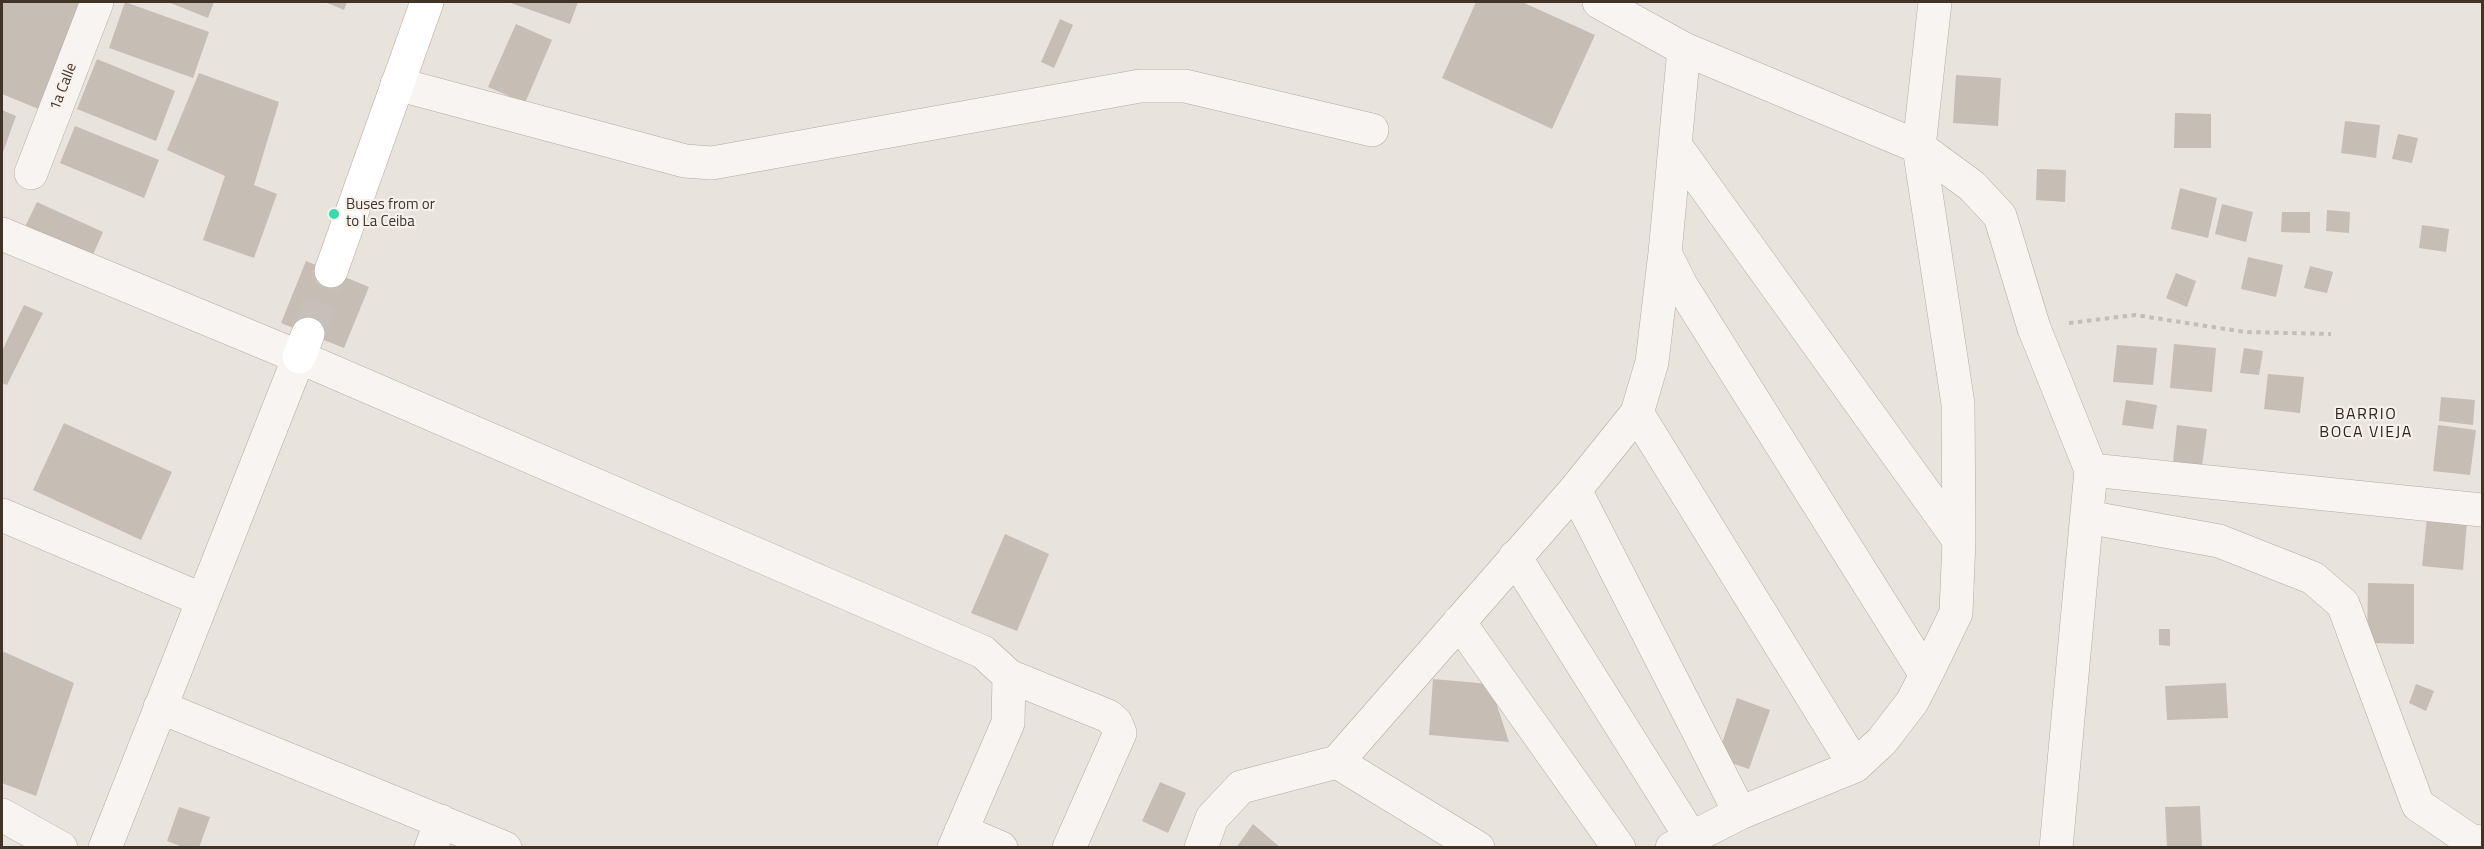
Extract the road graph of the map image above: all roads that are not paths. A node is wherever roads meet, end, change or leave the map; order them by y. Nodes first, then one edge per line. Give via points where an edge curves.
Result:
1 (98, 2) edge
2 (427, 2) edge
3 (1599, 2) edge
4 (1935, 2) edge
5 (1684, 49) junction
6 (397, 84) junction
7 (1372, 130) dead end
8 (1675, 145) junction
9 (1919, 147) junction
10 (31, 173) dead end
11 (2, 234) edge
12 (1665, 253) junction
13 (331, 271) tunnel mouth
14 (304, 345) junction
15 (1637, 413) junction
16 (2091, 470) junction
17 (1575, 490) junction
18 (2482, 510) edge
19 (2, 515) edge
20 (2087, 517) junction
21 (1959, 540) junction
22 (1515, 557) junction
23 (203, 600) junction
24 (1460, 622) junction
25 (1926, 675) junction
26 (1009, 676) junction
27 (160, 707) junction
28 (1337, 762) junction
29 (1856, 766) junction
30 (1740, 813) junction
31 (2, 815) edge
32 (436, 834) edge
33 (957, 839) edge
34 (2482, 842) edge
35 (1682, 843) edge
36 (61, 848) edge
37 (105, 848) edge
38 (505, 848) edge
39 (1001, 848) edge
40 (1069, 848) edge
41 (1201, 848) edge
42 (1478, 848) edge
43 (1618, 848) edge
44 (2056, 848) edge

1 - 10 street, 1a Calle
2 - 6 main road
3 - 5 street
4 - 9 street
5 - 8 street
5 - 9 street
6 - 7 street via 685,161 712,163 1140,86 1185,86
6 - 13 main road
8 - 12 street
8 - 21 street
9 - 16 street via 1972,186 2000,216 2034,328
9 - 21 street via 1958,404
11 - 14 street
12 - 15 street via 1652,362
12 - 25 street via 1681,285
14 - 23 street
14 - 26 street via 983,652
15 - 17 street
15 - 29 street
16 - 18 street
16 - 20 street
17 - 22 street
17 - 30 street
19 - 23 street
20 - 34 street via 2219,541 2313,578 2343,604 2418,805 2471,841
20 - 44 street
21 - 25 street via 1956,613
22 - 24 street
22 - 35 street
23 - 27 street
24 - 28 street
24 - 43 street
25 - 29 street via 1912,702 1882,741
26 - 33 street via 1008,723
26 - 40 street via 1108,716 1120,733
27 - 32 street
27 - 37 street
28 - 41 street via 1241,787 1212,818
28 - 42 street
29 - 30 street
30 - 35 street
31 - 36 street
32 - 38 street
33 - 39 street

